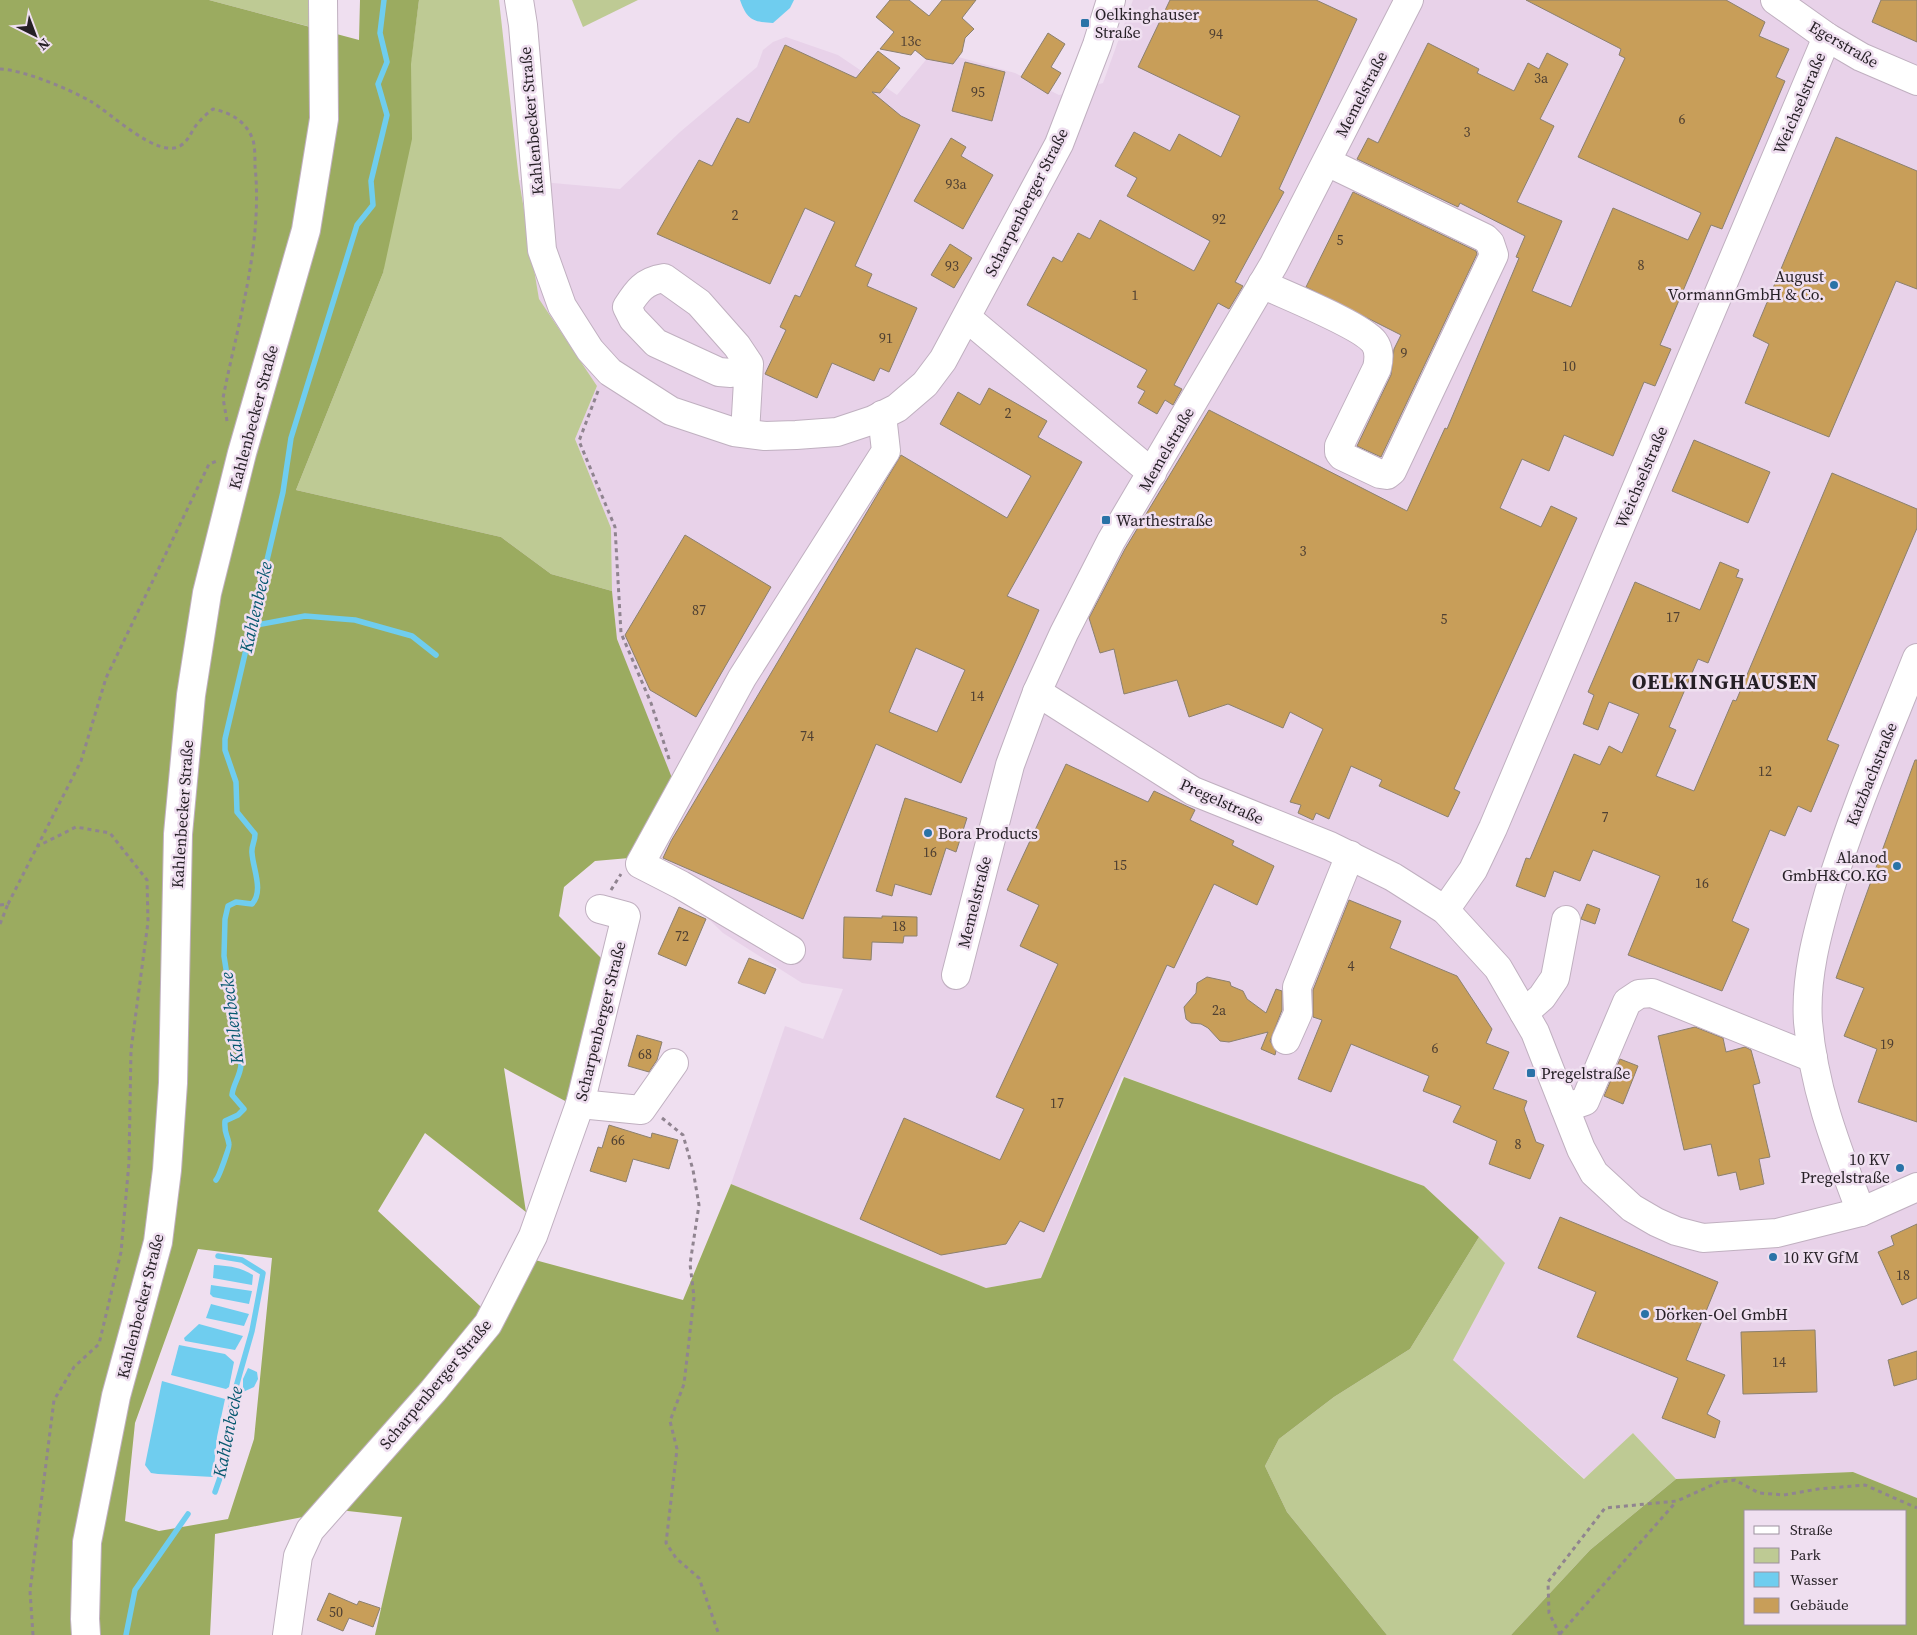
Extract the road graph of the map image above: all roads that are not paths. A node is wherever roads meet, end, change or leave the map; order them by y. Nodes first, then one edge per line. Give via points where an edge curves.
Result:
1 (323, 0) edge
2 (519, 0) edge
3 (1111, 0) edge
4 (1409, 0) edge
5 (1775, 0) edge
6 (1827, 37) junction
7 (1917, 81) edge
8 (1327, 162) junction
9 (1262, 284) junction
10 (967, 318) junction
11 (748, 364) dead end
12 (882, 415) junction
13 (745, 433) junction
14 (1152, 473) junction
15 (1917, 658) edge
16 (1037, 692) junction
17 (1350, 855) junction
18 (600, 908) dead end
19 (1445, 910) junction
20 (1566, 920) dead end
21 (791, 950) dead end
22 (956, 975) dead end
23 (1524, 1013) junction
24 (1286, 1040) dead end
25 (1813, 1058) junction
26 (674, 1063) dead end
27 (580, 1104) junction
28 (1565, 1108) junction
29 (1917, 1187) edge
30 (1861, 1212) junction
31 (86, 1635) edge
32 (287, 1635) edge

1 - 31 street, Kahlenbecker Straße via 324,119 306,230 242,453 207,593 191,695 178,834 173,1083 158,1242 116,1396 87,1542
2 - 13 street, Kahlenbecker Straße via 542,250 562,306 590,350 610,372 672,411
3 - 10 street, Scharpenberger Straße via 1059,144
4 - 8 street, Memelstraße
5 - 6 street, Egerstraße
6 - 7 street, Egerstraße via 1861,57
6 - 19 street, Weichselstraße via 1493,828 1472,870
8 - 9 street, Memelstraße
8 - 9 street via 1485,238 1493,249 1494,255 1449,352 1387,476 1339,452 1377,368 1379,354 1373,341 1346,324
9 - 14 street, Memelstraße
10 - 12 street, Kahlenbecker Straße via 925,384 897,408
10 - 14 street
11 - 13 street
12 - 13 street, Kahlenbecker Straße via 837,432 765,436
12 - 21 street via 886,451 742,678 640,864
14 - 16 street, Memelstraße via 1111,541
15 - 25 street, Katzbachstraße via 1846,835 1821,921 1810,971 1808,1021
16 - 17 street, Pregelstraße via 1193,791
16 - 22 street, Memelstraße via 1010,765
17 - 19 street, Pregelstraße via 1393,877
17 - 24 street via 1297,987 1298,1013
18 - 27 street, Scharpenberger Straße via 626,916
19 - 23 street, Pregelstraße via 1498,968
20 - 23 street via 1555,978 1542,997
23 - 28 street, Pregelstraße via 1547,1059
25 - 28 street via 1652,993 1639,994 1627,1002 1585,1101
25 - 30 street, Katzbachstraße via 1826,1119
26 - 27 street via 641,1110
27 - 32 street, Scharpenberger Straße via 533,1236 488,1324 310,1530 298,1556
28 - 30 street, Pregelstraße via 1594,1173 1632,1208 1676,1231 1702,1238 1777,1233
29 - 30 street, Pregelstraße

